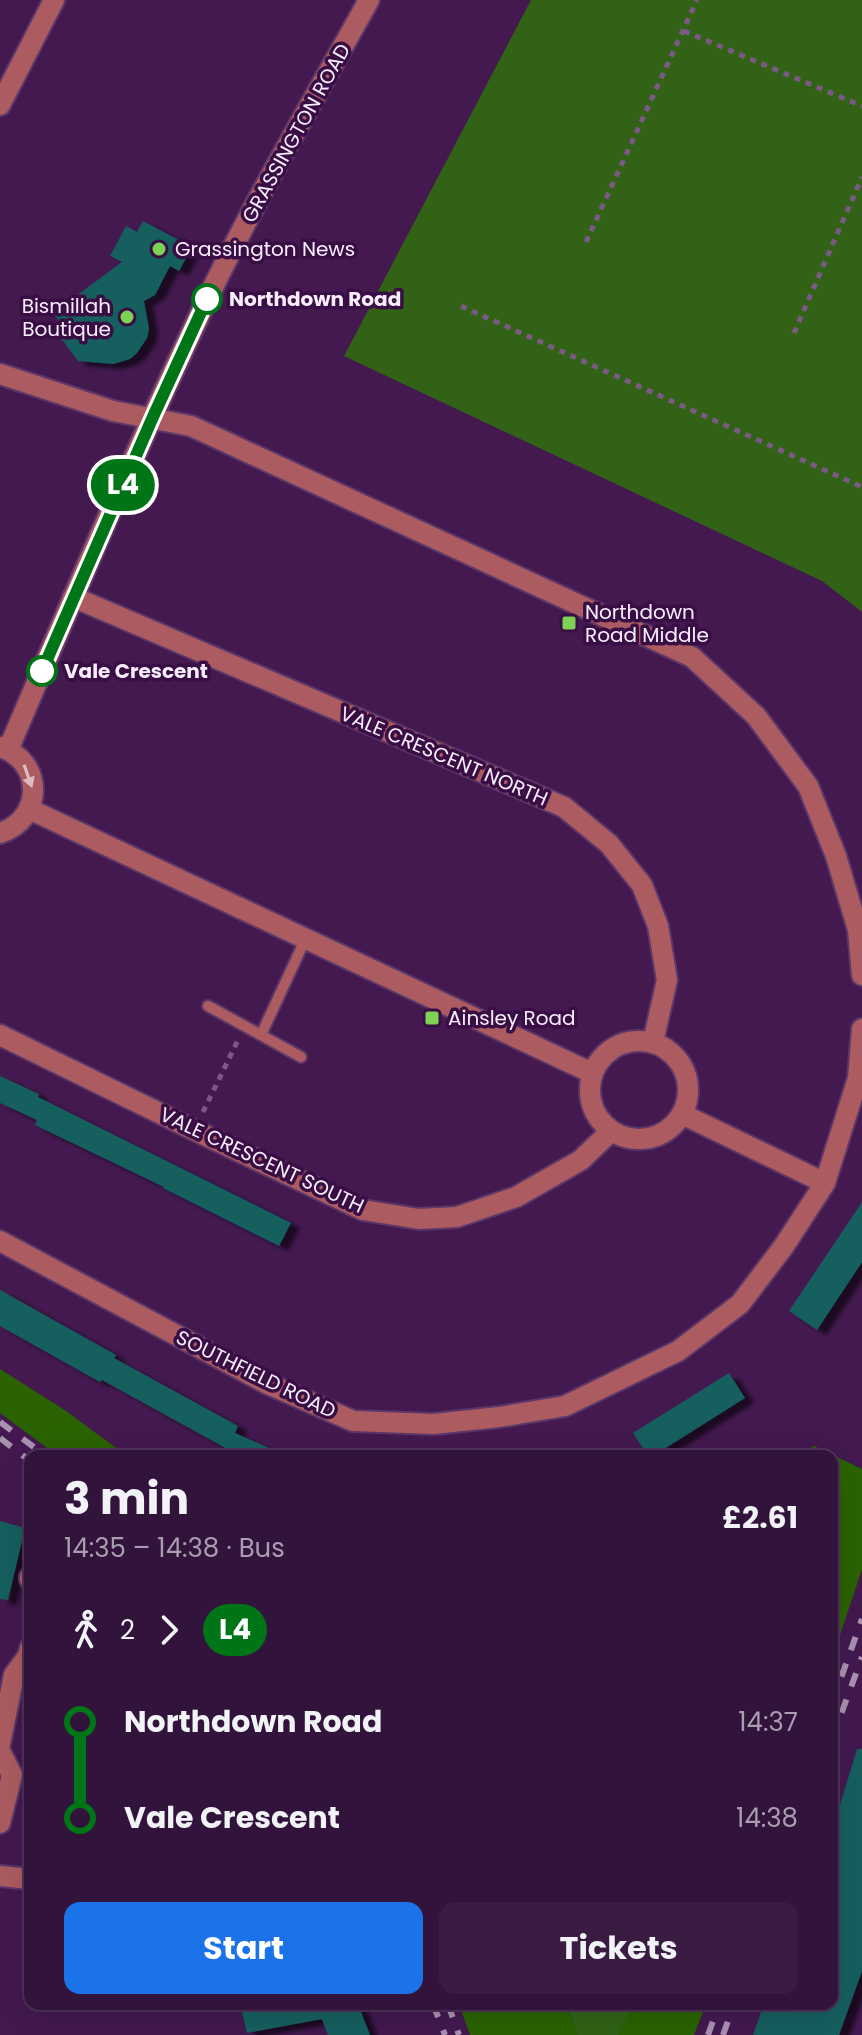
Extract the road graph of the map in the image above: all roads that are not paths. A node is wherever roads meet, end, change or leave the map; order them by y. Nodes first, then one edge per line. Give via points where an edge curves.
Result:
1 (54, 0) edge
2 (369, 0) edge
3 (0, 105) edge
4 (0, 374) edge
5 (152, 419) junction
6 (73, 597) junction
7 (4, 748) edge
8 (29, 809) junction
9 (0, 833) edge
10 (305, 940) junction
11 (862, 975) edge
12 (208, 1006) dead end
13 (862, 1029) edge
14 (0, 1035) edge
15 (261, 1035) junction
16 (653, 1042) junction
17 (301, 1057) dead end
18 (592, 1073) junction
19 (682, 1114) junction
20 (611, 1131) junction
21 (825, 1183) junction
22 (0, 1241) edge
23 (24, 1661) edge
24 (0, 1744) edge
25 (0, 1751) edge
26 (21, 1779) edge
27 (0, 1823) edge
28 (0, 1876) edge
29 (24, 1878) edge

1 - 3 street
2 - 5 street, GRASSINGTON ROAD via 224,264
4 - 5 street
5 - 6 street, GRASSINGTON ROAD
5 - 11 street via 191,426 692,657 756,716 808,786 858,930
6 - 7 street, GRASSINGTON ROAD
6 - 16 street, VALE CRESCENT NORTH via 564,807 609,844 642,885 658,926 667,980
7 -> 8 street via 22,760 31,775
8 - 9 street via 19,823
8 - 10 street
10 - 15 lane
10 - 18 street
12 - 15 lane
13 - 21 street via 858,1078
14 - 20 street, VALE CRESCENT SOUTH via 363,1210 419,1219 457,1217 516,1197 581,1160
15 - 17 lane
16 - 18 street via 628,1041 614,1047 600,1057
16 - 19 street via 680,1062 687,1078 689,1095
18 - 20 street via 590,1102
19 - 20 street via 654,1137 636,1140
19 - 21 street
21 - 22 street, SOUTHFIELD ROAD via 740,1304 678,1351 565,1406 434,1424 353,1421 266,1383
23 - 24 street via 14,1675
25 - 26 street
26 - 27 street
28 - 29 street

